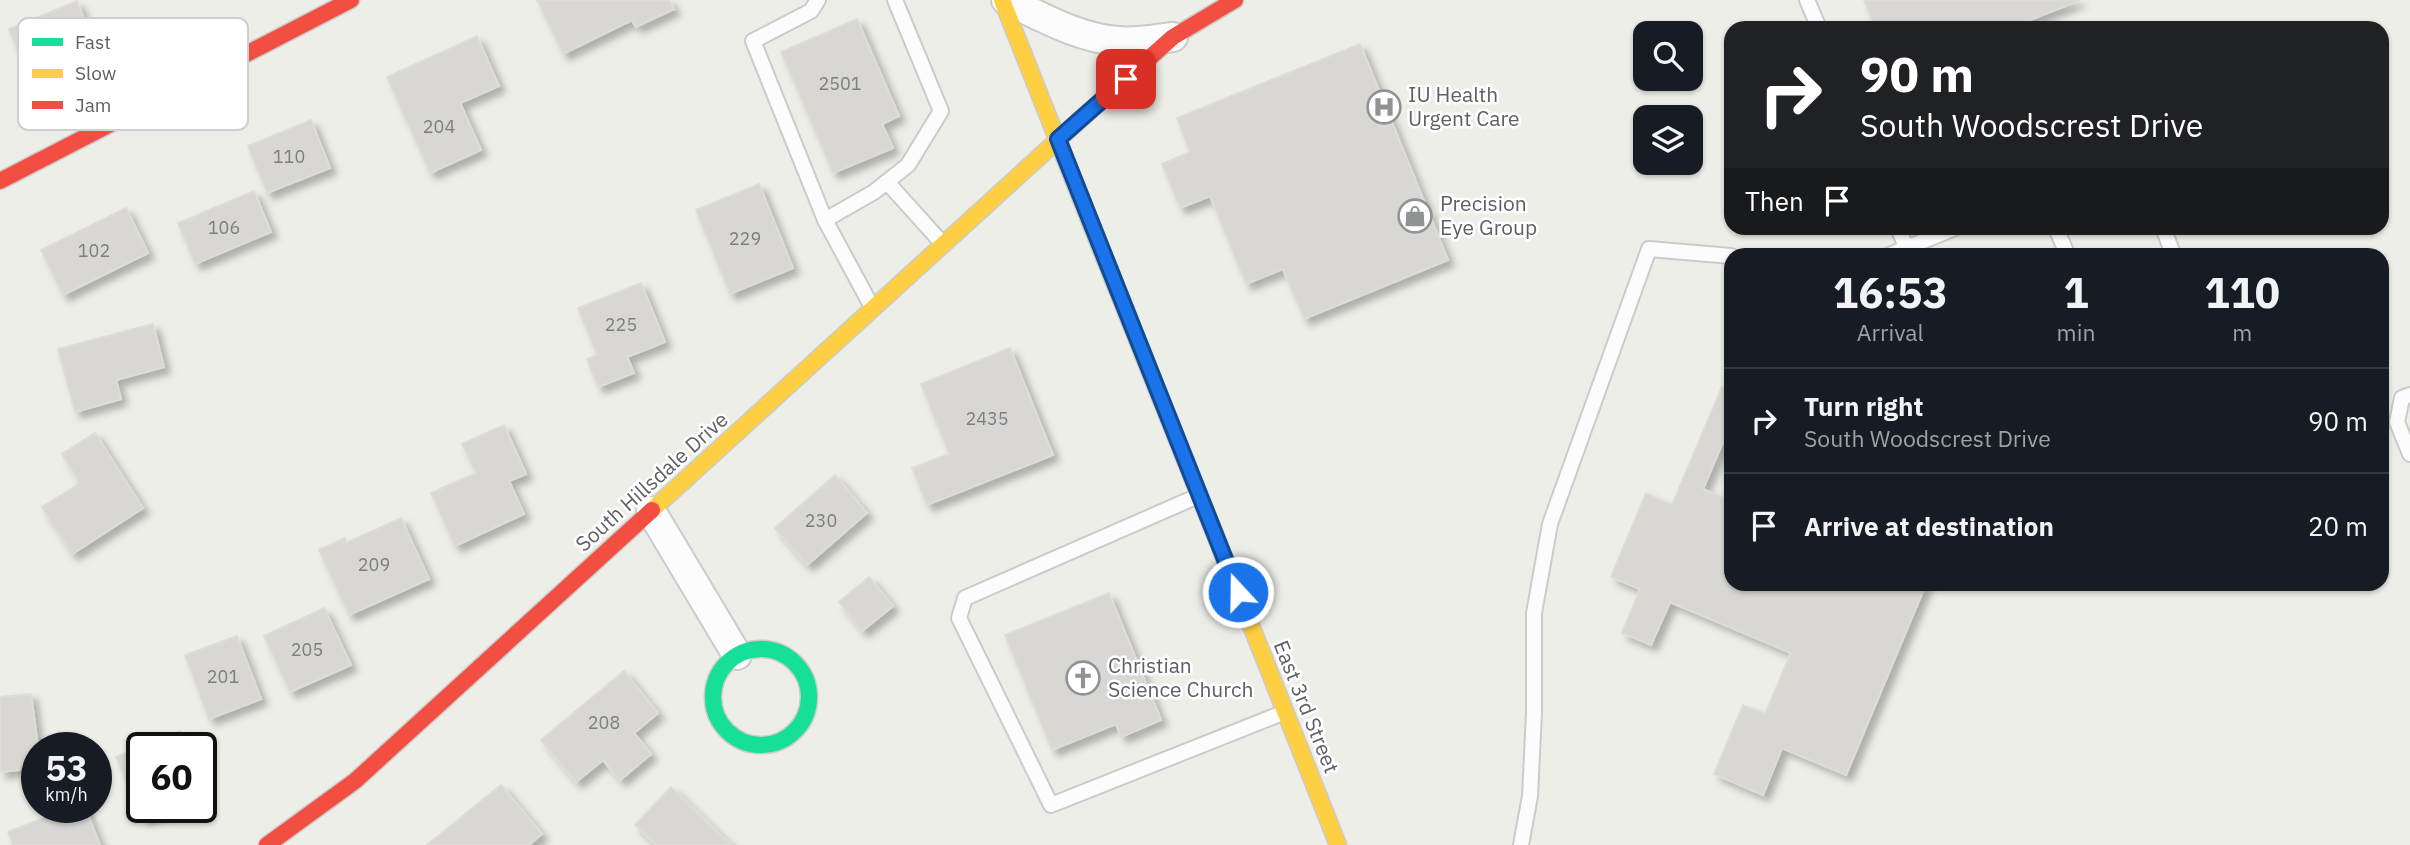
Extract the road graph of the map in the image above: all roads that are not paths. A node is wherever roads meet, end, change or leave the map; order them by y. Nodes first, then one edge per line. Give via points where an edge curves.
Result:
1 (351, 0) edge
2 (818, 0) edge
3 (895, 0) edge
4 (1004, 0) edge
5 (1235, 0) edge
6 (1807, 0) edge
7 (1816, 21) edge
8 (1173, 37) junction
9 (248, 53) edge
10 (99, 130) edge
11 (1058, 139) junction
12 (0, 181) edge
13 (887, 182) junction
14 (825, 220) junction
15 (1901, 235) edge
16 (1937, 235) edge
17 (943, 244) junction
18 (1906, 247) joint
19 (1724, 255) edge
20 (873, 308) junction
21 (2410, 395) edge
22 (2410, 454) edge
23 (1200, 495) junction
24 (652, 511) junction
25 (737, 655) junction
26 (1285, 712) junction
27 (296, 837) edge
28 (267, 845) edge
29 (1338, 845) edge
30 (1521, 845) edge

1 - 9 street
2 - 14 lane via 811,11 753,41
3 - 13 lane via 941,111 908,165
4 - 8 street via 1094,38 1121,42
4 - 11 street, East 3rd Street
5 - 8 street, South Hillsdale Drive
6 - 7 lane
8 - 11 street, South Hillsdale Drive
10 - 12 street
11 - 17 street, South Hillsdale Drive
11 - 23 street, East 3rd Street
13 - 14 lane
13 - 17 lane
14 - 20 lane
15 - 18 lane
16 - 18 lane
17 - 20 street, South Hillsdale Drive
19 - 30 lane via 1649,249 1550,524 1534,613 1530,796
20 - 24 street, South Hillsdale Drive
21 - 22 lane via 2402,398 2397,422
23 - 26 street, East 3rd Street
23 - 26 lane via 965,598 959,618 1051,805
24 - 25 street
24 - 27 street, South Hillsdale Drive
25 - 25 street via 768,649 789,658 805,676 807,713 795,733 781,742 765,746 733,738 714,711 716,679
26 - 29 street, East 3rd Street
27 - 28 street, South Hillsdale Drive

